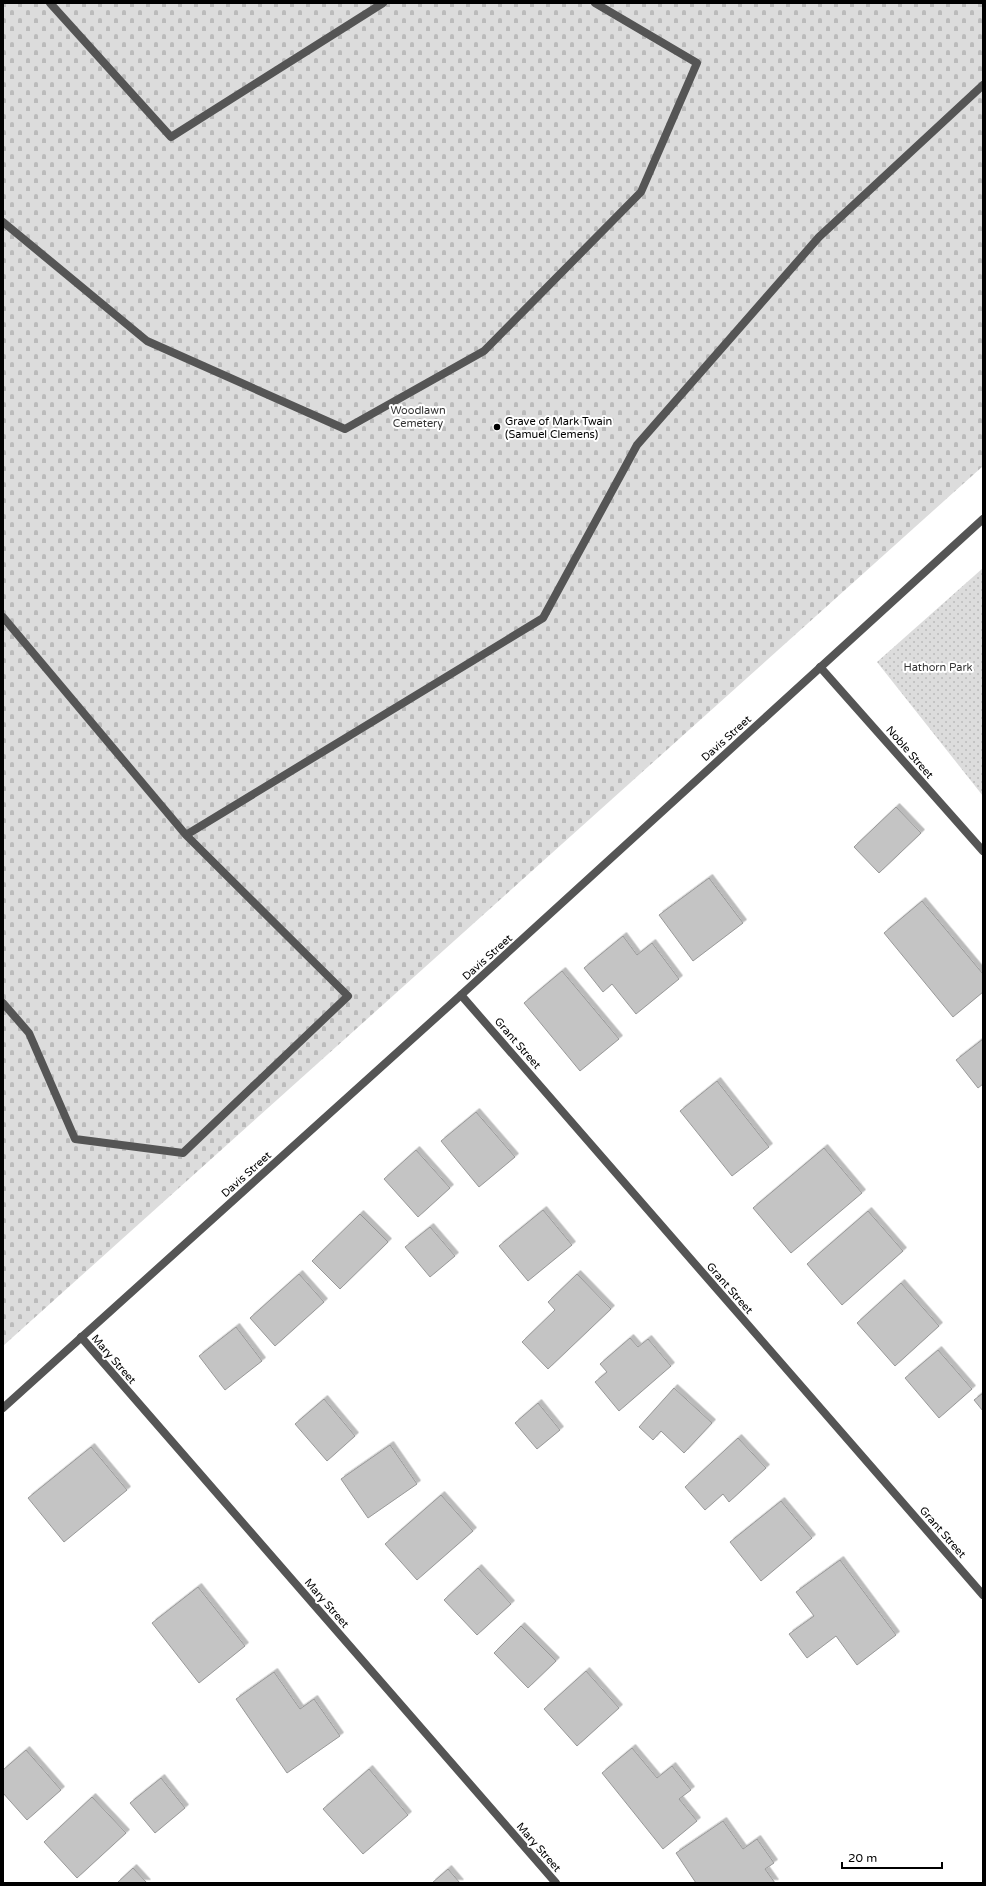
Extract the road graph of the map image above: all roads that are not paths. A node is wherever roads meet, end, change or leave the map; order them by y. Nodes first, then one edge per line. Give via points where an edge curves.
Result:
1 (50, 3) edge
2 (383, 3) edge
3 (595, 3) edge
4 (983, 85) edge
5 (3, 222) edge
6 (983, 520) edge
7 (3, 617) edge
8 (820, 667) junction
9 (186, 834) junction
10 (983, 851) edge
11 (461, 995) junction
12 (3, 1003) edge
13 (81, 1337) junction
14 (3, 1408) edge
15 (983, 1595) edge
16 (556, 1883) edge

1 - 2 street via 172,137
3 - 5 street via 697,63 641,192 484,351 345,429 147,341
4 - 9 street via 819,237 637,445 543,618
6 - 8 street, Davis Street
7 - 9 street
8 - 10 street, Noble Street
8 - 11 street, Davis Street
9 - 12 street via 348,996 183,1153 75,1139 29,1033
11 - 13 street, Davis Street
11 - 15 street, Grant Street
13 - 14 street, Davis Street
13 - 16 street, Mary Street

